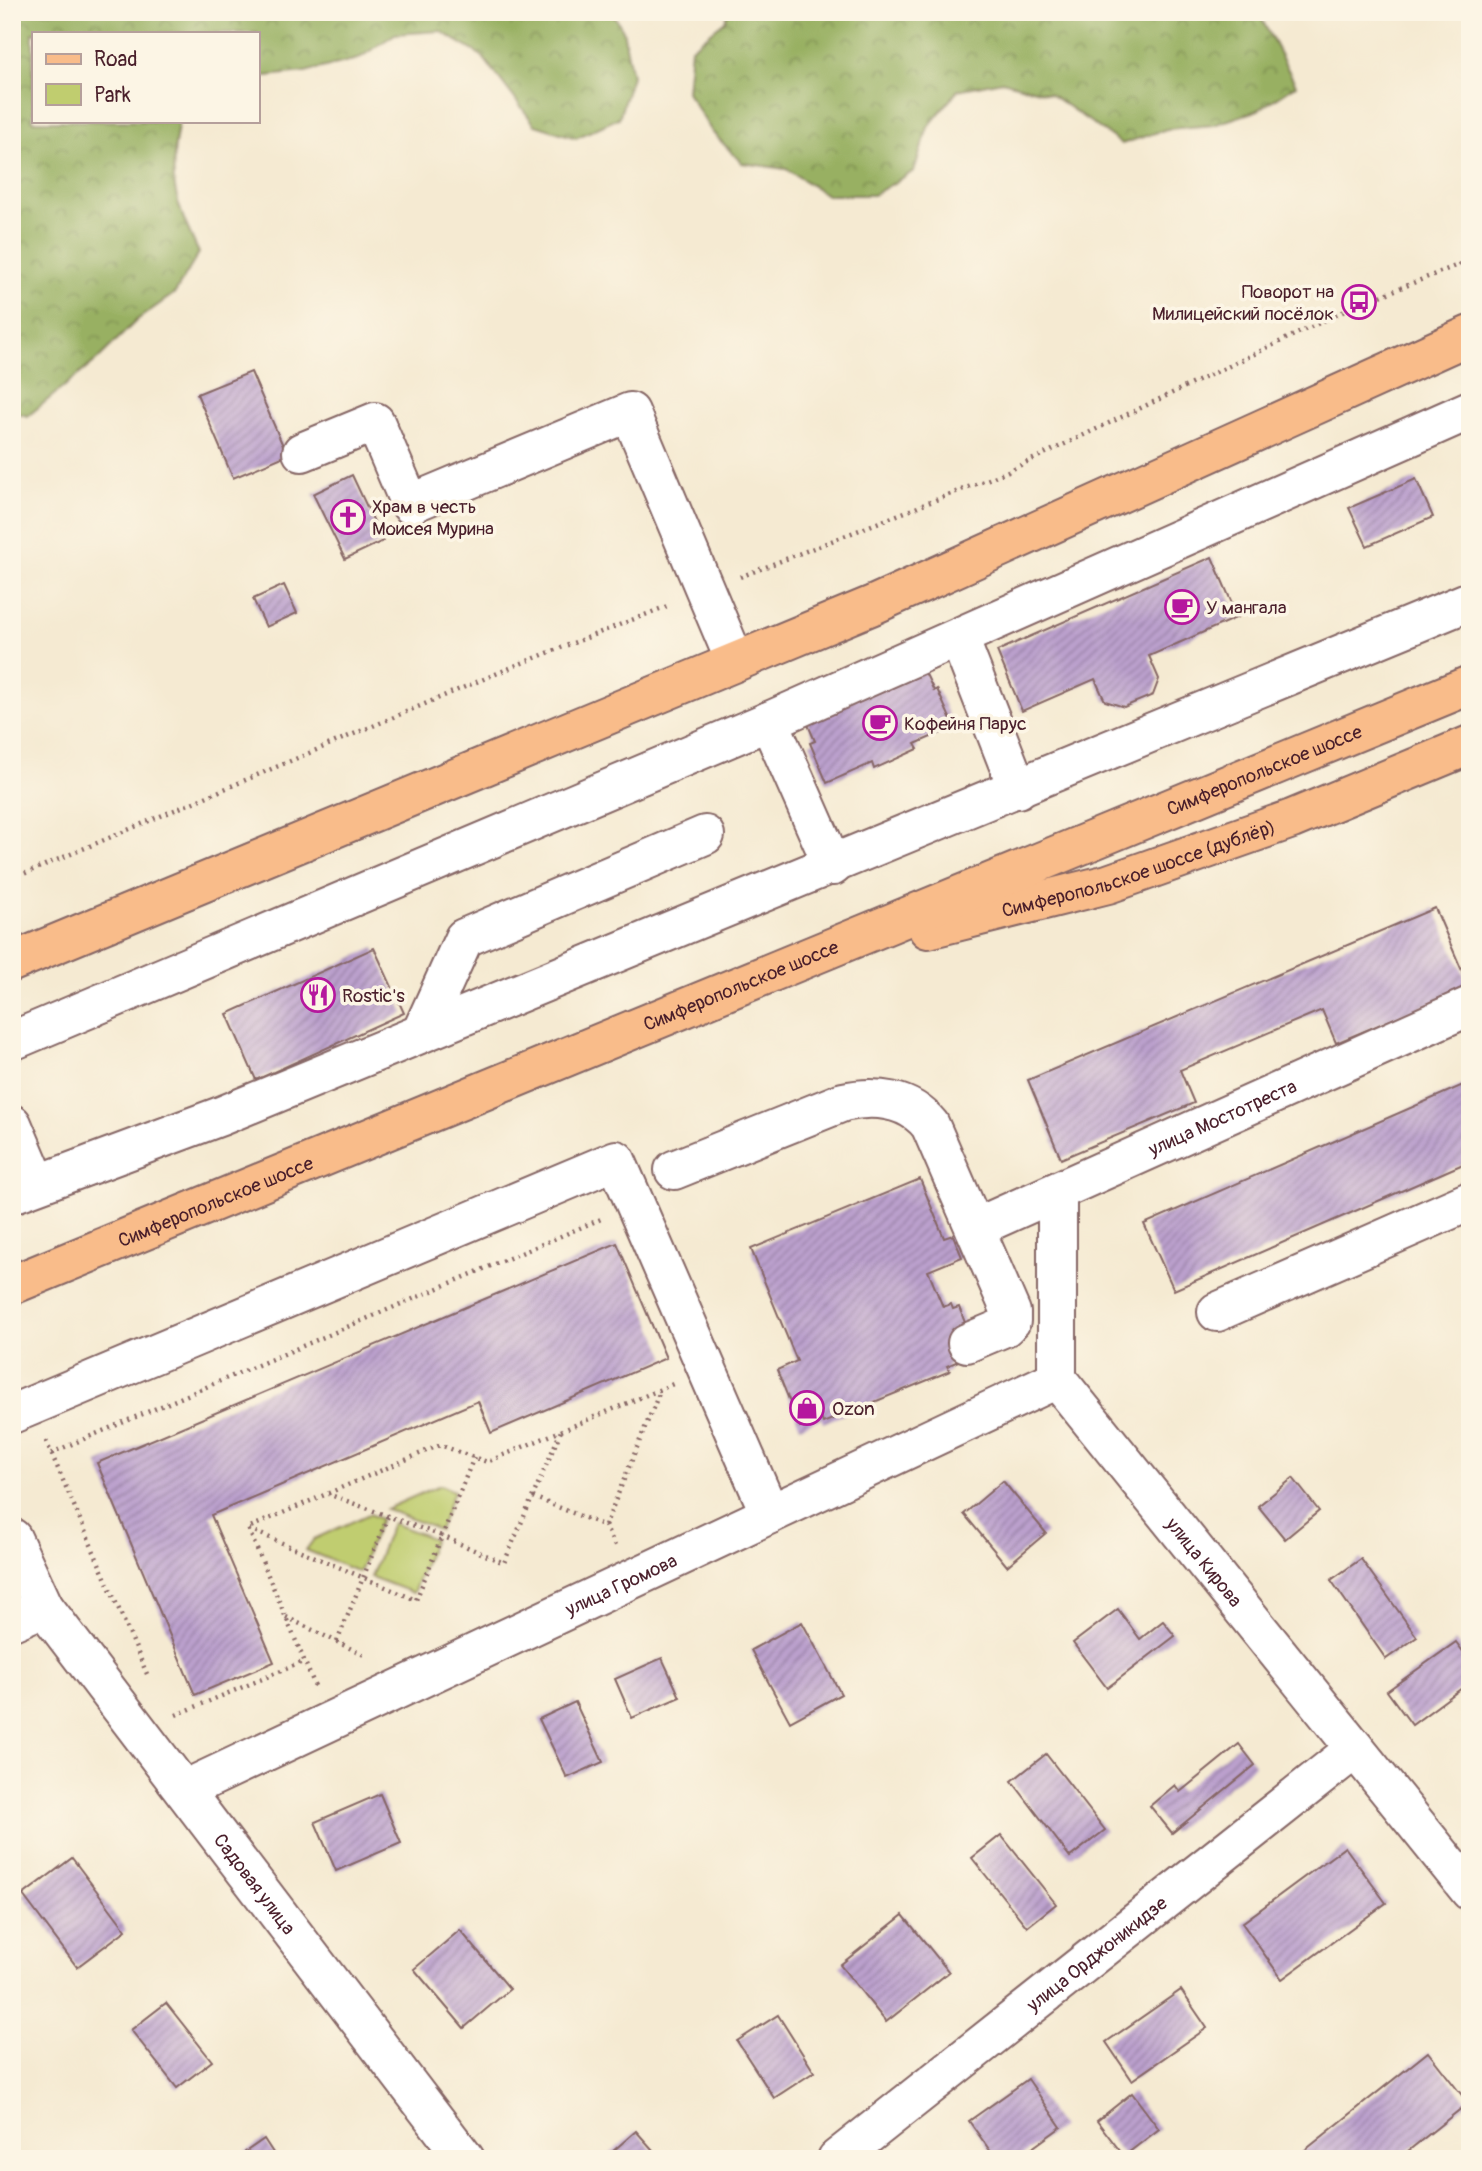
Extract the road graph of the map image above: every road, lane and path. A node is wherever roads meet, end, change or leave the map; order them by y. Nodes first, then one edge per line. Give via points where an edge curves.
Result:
1 (1470, 335) edge
2 (1470, 410) edge
3 (302, 452) dead end
4 (1470, 601) edge
5 (959, 638) junction
6 (735, 661) junction
7 (1470, 685) edge
8 (769, 721) junction
9 (1470, 745) edge
10 (1018, 789) junction
11 (705, 835) dead end
12 (833, 866) junction
13 (12, 962) edge
14 (797, 962) junction
15 (1470, 1006) edge
16 (422, 1031) junction
17 (12, 1041) edge
18 (12, 1124) edge
19 (674, 1170) dead end
20 (25, 1189) edge
21 (1057, 1192) junction
22 (1470, 1201) edge
23 (635, 1204) junction
24 (975, 1228) junction
25 (12, 1285) edge
26 (1217, 1312) dead end
27 (967, 1343) dead end
28 (1057, 1379) junction
29 (680, 1381) dead end
30 (661, 1389) junction
31 (21, 1410) edge
32 (561, 1431) junction
33 (51, 1453) junction
34 (474, 1457) junction
35 (328, 1494) junction
36 (533, 1497) junction
37 (770, 1514) junction
38 (388, 1516) junction
39 (605, 1526) junction
40 (248, 1528) junction
41 (442, 1536) junction
42 (12, 1538) edge
43 (363, 1578) junction
44 (632, 1579) junction
45 (28, 1614) edge
46 (286, 1617) junction
47 (337, 1642) junction
48 (366, 1656) dead end
49 (304, 1661) junction
50 (150, 1681) dead end
51 (167, 1719) dead end
52 (330, 1721) junction
53 (1355, 1749) junction
54 (184, 1790) junction
55 (1470, 1891) edge
56 (465, 2159) edge
57 (837, 2159) edge

1 - 6 main road via 873,605
2 - 5 street
3 - 6 street via 375,422 410,505 630,412
4 - 10 street
5 - 8 street
5 - 10 street
6 - 13 main road
7 - 14 main road, Симферопольское шоссе
8 - 12 street
8 - 17 street
9 - 14 main road, Симферопольское шоссе (дублёр) via 1292,819 1108,884
10 - 12 street
11 - 16 street via 464,938
12 - 16 street
14 - 25 main road, Симферопольское шоссе
15 - 21 street, улица Мостотреста
16 - 20 street via 221,1116
18 - 20 street
19 - 24 street via 843,1102 904,1103 919,1111 930,1125
21 - 24 street, улица Мостотреста
21 - 28 street
22 - 26 street
23 - 31 street via 616,1160
23 - 33 path
23 - 37 street
24 - 27 street via 1011,1321
28 - 37 street, улица Громова
28 - 53 street, улица Кирова
29 - 30 path
30 - 32 path
30 - 39 path
31 - 33 path
32 - 34 path via 487,1462
32 - 36 path
33 - 50 path
34 - 35 path via 440,1445
34 - 41 path
35 - 38 path
35 - 40 path
36 - 39 path
36 - 41 path via 504,1563
37 - 44 street, улица Громова
38 - 41 path
38 - 43 path
39 - 44 path
40 - 43 path
40 - 46 path
41 - 43 path via 416,1600
42 - 45 street, Садовая улица
43 - 47 path
44 - 52 street, улица Громова
45 - 54 street, Садовая улица
46 - 47 path
46 - 49 path
47 - 48 path
49 - 51 path
49 - 52 path
52 - 54 street, улица Громова
53 - 55 street, улица Кирова
53 - 57 street, улица Орджоникидзе
54 - 56 street, Садовая улица

